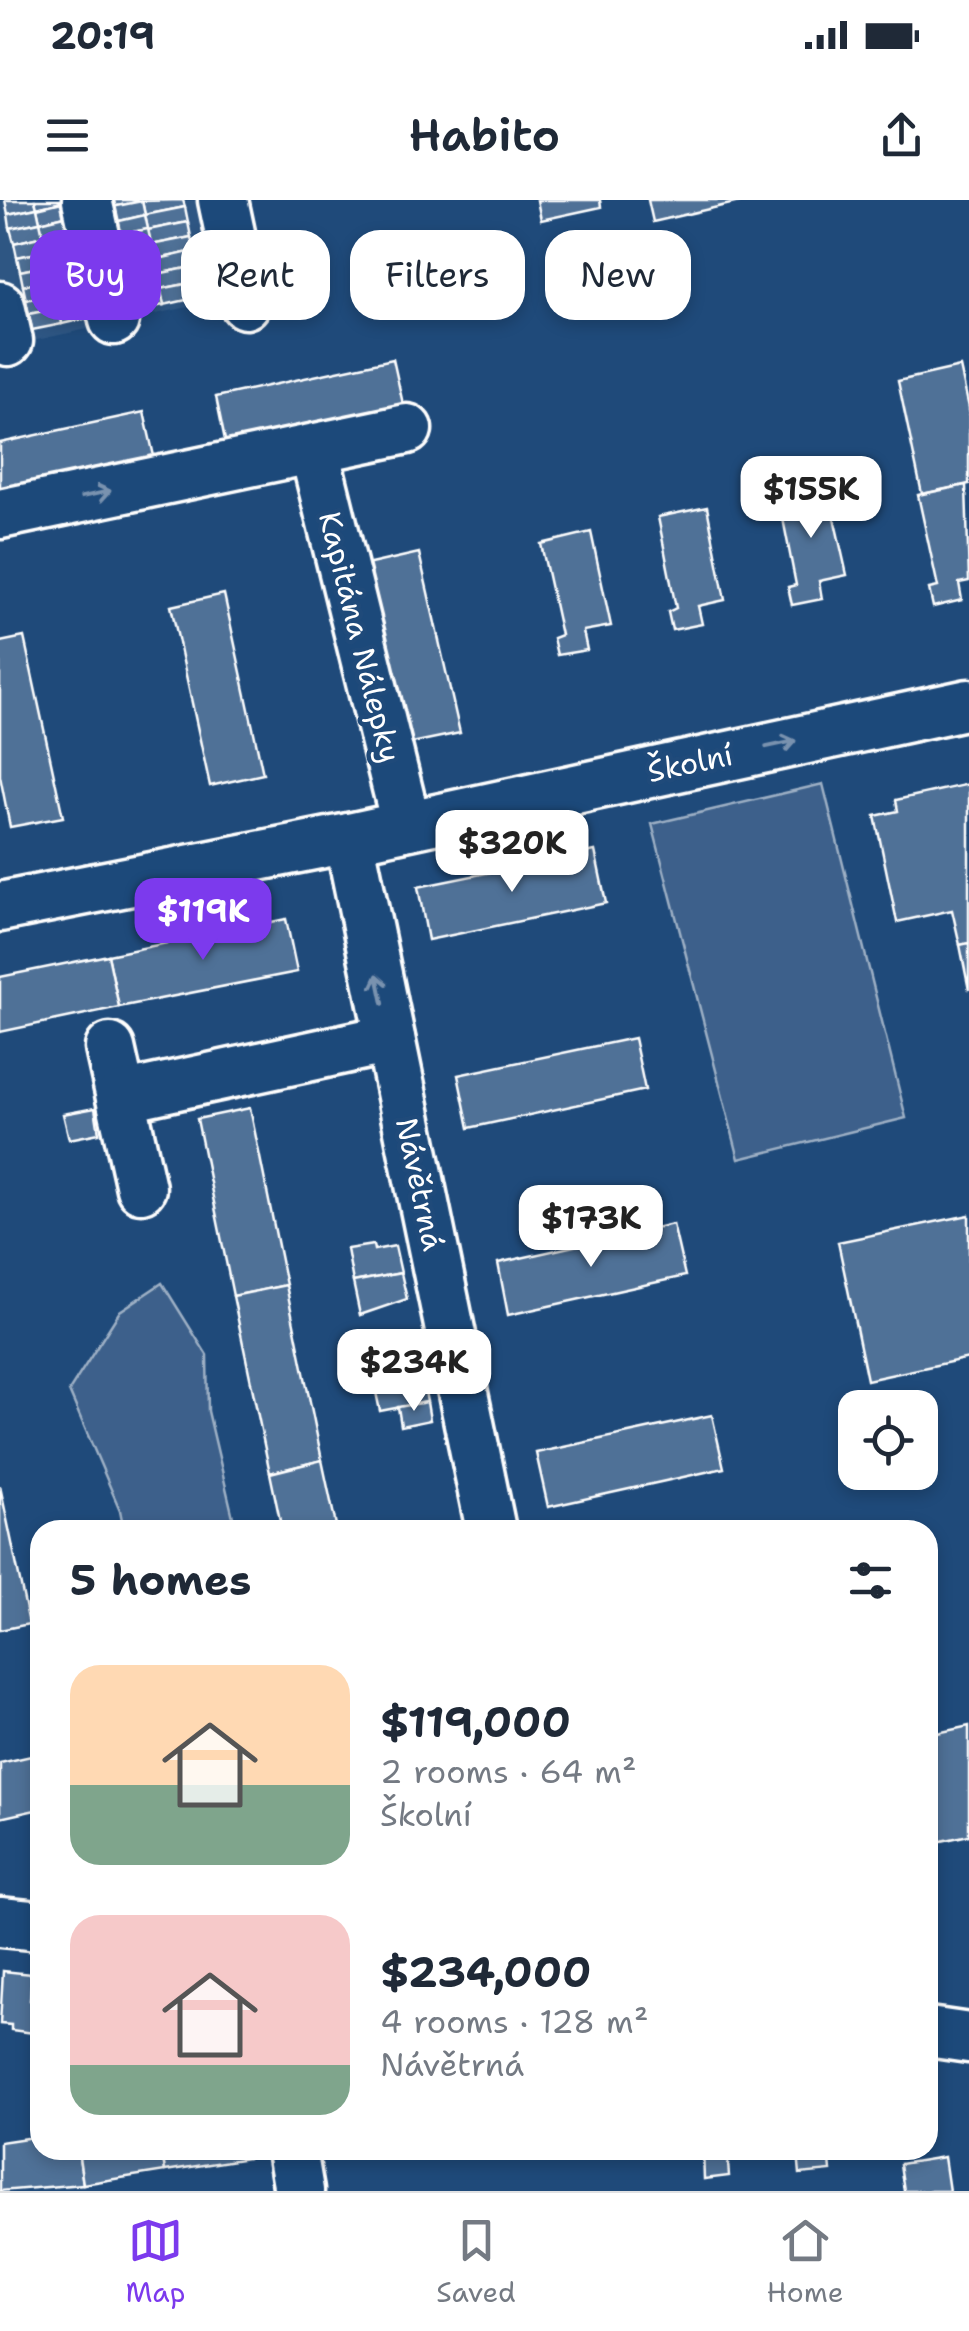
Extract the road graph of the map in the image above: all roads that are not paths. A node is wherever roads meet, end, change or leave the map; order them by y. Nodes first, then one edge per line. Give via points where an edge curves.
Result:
1 (87, 200) edge
2 (223, 200) edge
3 (94, 230) edge
4 (229, 230) edge
5 (407, 428) dead end
6 (314, 450) junction
7 (0, 514) edge
8 (969, 704) edge
9 (406, 824) junction
10 (348, 838) junction
11 (0, 906) edge
12 (390, 1039) junction
13 (110, 1048) dead end
14 (121, 1098) junction
15 (141, 1188) dead end
16 (489, 1520) edge
17 (0, 1922) edge
18 (30, 1925) edge
19 (294, 2160) edge
20 (299, 2191) edge

1 - 3 street
2 - 4 street
5 - 6 street
7 -> 6 street
6 - 9 street, Kapitána Nálepky
9 -> 8 street, Školní
9 - 10 street, Školní
10 - 11 street, Školní
12 -> 10 street, Návětrná
12 - 14 street
12 - 16 street, Návětrná
13 - 14 street
14 - 15 street
17 - 18 street
19 - 20 street

